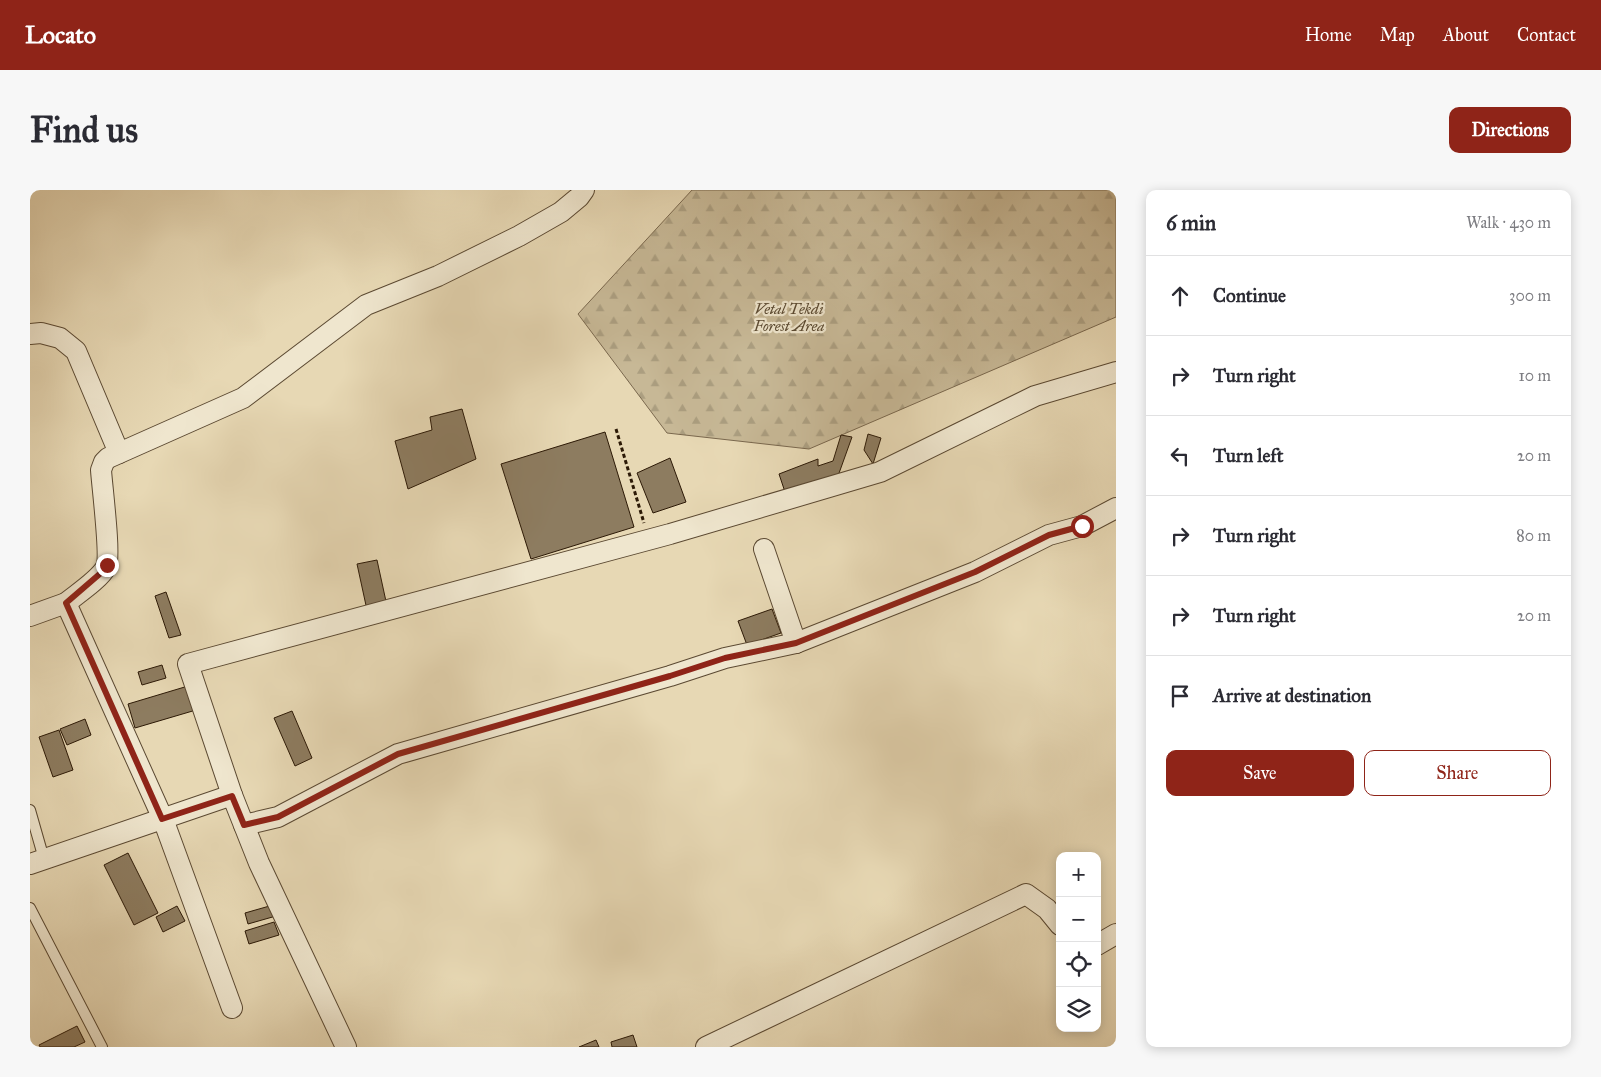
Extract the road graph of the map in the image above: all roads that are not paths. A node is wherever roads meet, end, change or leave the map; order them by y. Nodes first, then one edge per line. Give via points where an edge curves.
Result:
1 (584, 190) edge
2 (30, 334) edge
3 (1116, 372) edge
4 (119, 454) junction
5 (1116, 508) edge
6 (764, 549) dead end
7 (66, 603) junction
8 (30, 616) edge
9 (796, 643) junction
10 (232, 796) junction
11 (30, 810) edge
12 (162, 819) junction
13 (244, 825) junction
14 (37, 861) edge
15 (30, 908) edge
16 (1056, 920) edge
17 (1116, 934) edge
18 (1101, 943) edge
19 (232, 1008) dead end
20 (102, 1047) edge
21 (346, 1047) edge
22 (706, 1047) edge

1 - 4 street via 560,212 519,236 438,276 366,304 242,398
2 - 4 street via 60,338 76,351
3 - 10 street via 1035,396 880,472 649,540 188,664
4 - 7 street via 106,460 101,470 107,565
5 - 9 street via 1082,526 1049,535 975,572
6 - 9 street
7 - 8 street
7 - 12 street
9 - 13 street via 725,658 398,754 278,817
10 - 12 street
10 - 13 street
11 - 14 lane
12 - 14 street
12 - 19 street
13 - 21 street
15 - 20 lane
16 - 22 street via 1026,894
17 - 18 street

